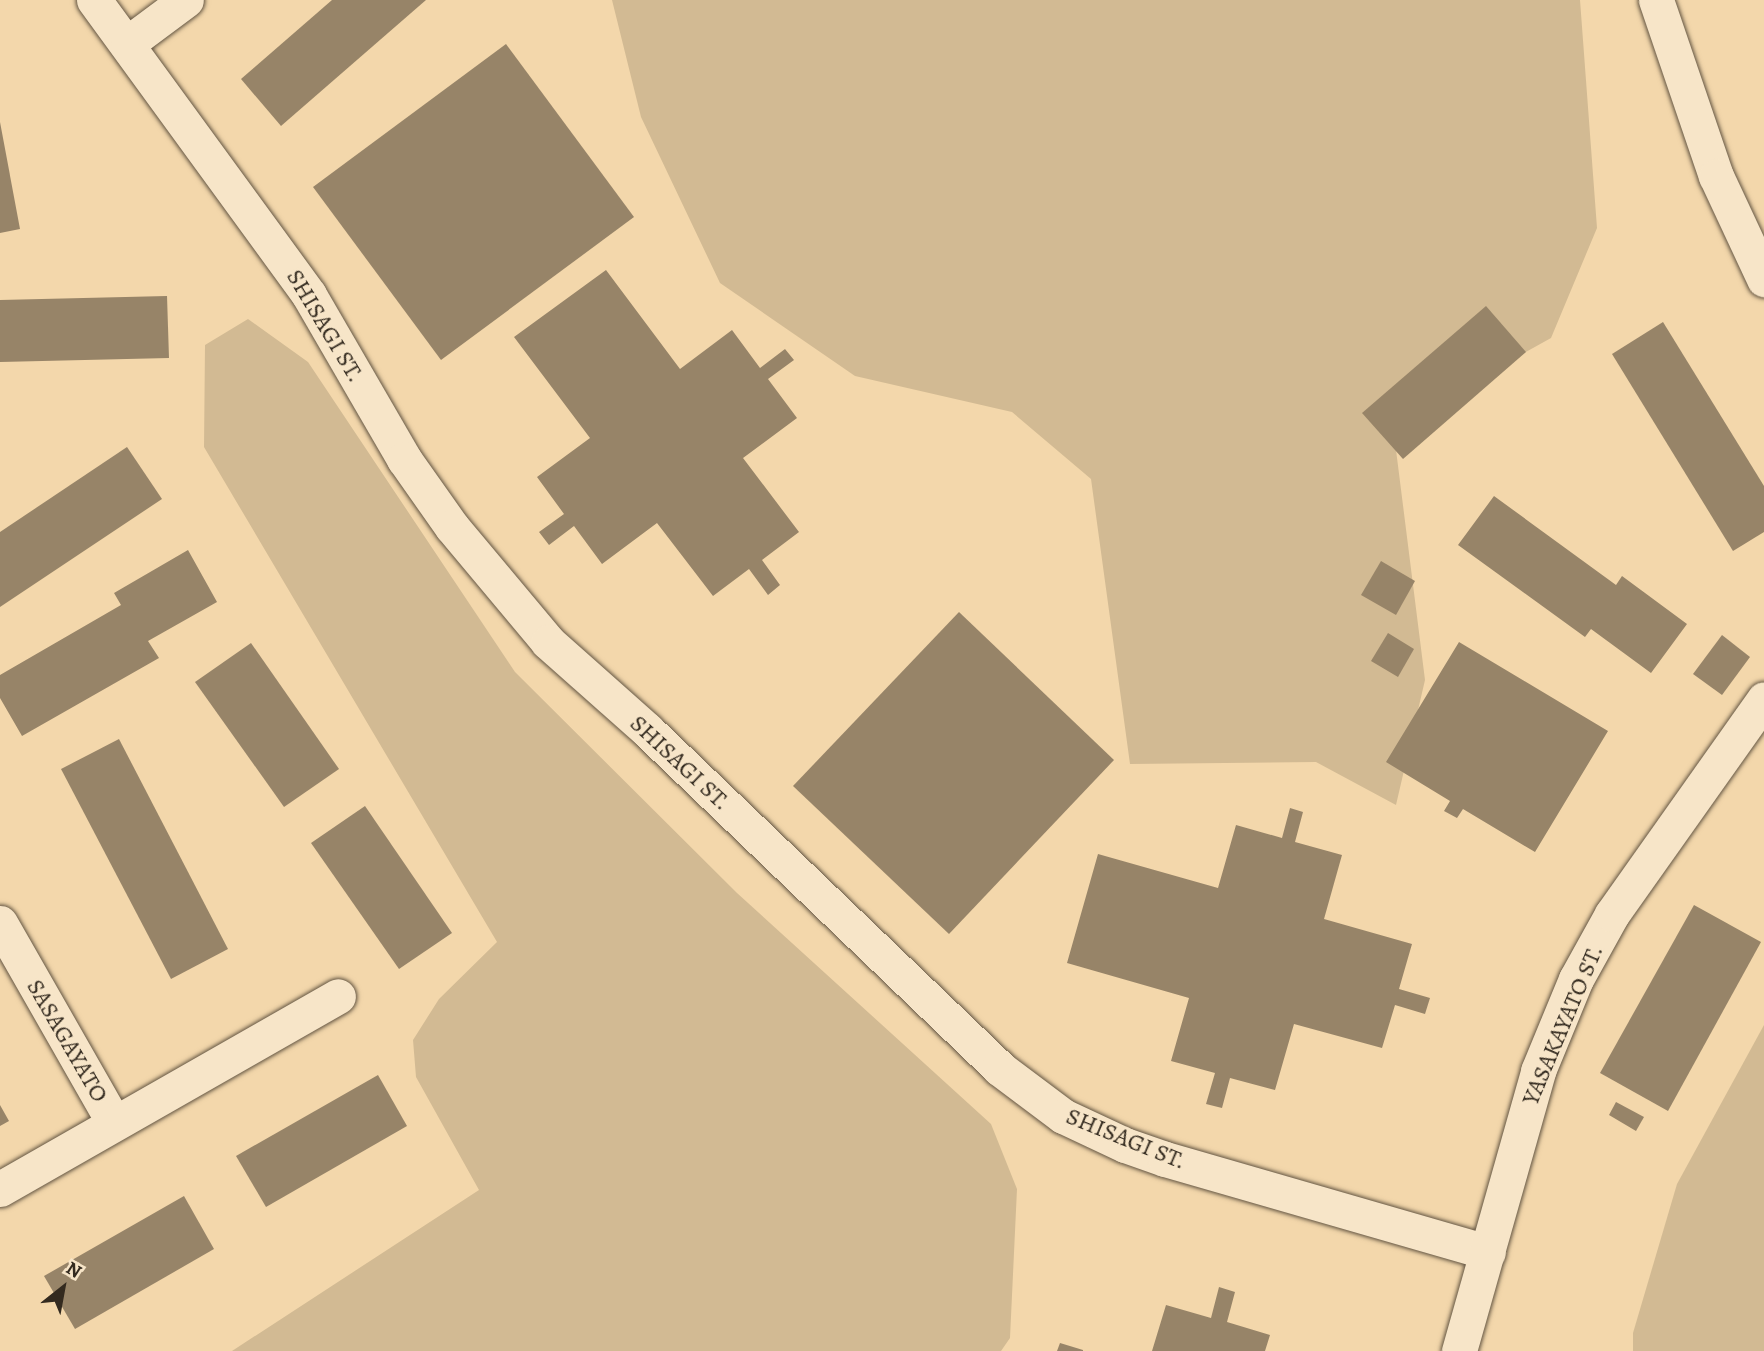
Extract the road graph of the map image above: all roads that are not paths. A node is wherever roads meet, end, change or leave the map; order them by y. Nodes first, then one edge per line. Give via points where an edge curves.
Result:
1 (94, 0) edge
2 (186, 0) edge
3 (1656, 0) edge
4 (128, 43) junction
5 (1764, 279) edge
6 (1764, 699) edge
7 (0, 923) edge
8 (338, 996) dead end
9 (114, 1123) junction
10 (0, 1189) edge
11 (1488, 1252) junction
12 (1459, 1351) edge

1 - 4 lane, SHISAGI ST.
2 - 4 lane
3 - 5 lane via 1716,176
4 - 11 lane, SHISAGI ST. via 309,295 420,482 548,642 647,730 999,1068 1063,1116 1125,1145
6 - 11 lane, YASAKAYATO ST. via 1619,903 1576,979 1538,1071
7 - 9 lane, SASAGAYATO
8 - 9 lane
9 - 10 lane
11 - 12 lane, YASAKAYATO ST.

